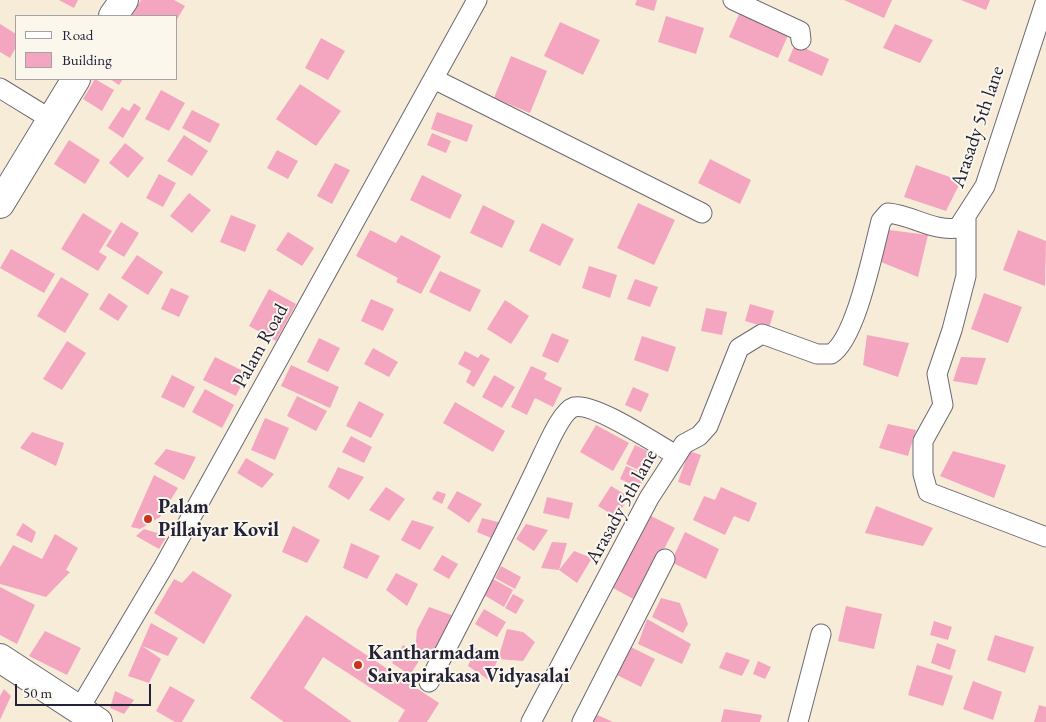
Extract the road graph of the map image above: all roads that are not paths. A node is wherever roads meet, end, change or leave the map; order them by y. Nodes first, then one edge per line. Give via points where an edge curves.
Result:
1 (124, 0) edge
2 (478, 0) edge
3 (733, 0) edge
4 (1046, 0) edge
5 (114, 15) edge
6 (801, 40) dead end
7 (434, 79) junction
8 (75, 80) edge
9 (0, 88) edge
10 (52, 120) junction
11 (0, 204) edge
12 (702, 213) dead end
13 (966, 218) junction
14 (676, 455) junction
15 (1046, 537) edge
16 (665, 559) dead end
17 (821, 634) dead end
18 (0, 658) edge
19 (429, 682) dead end
20 (88, 716) edge
21 (531, 722) edge
22 (582, 722) edge
23 (798, 722) edge

1 - 5 main road
2 - 7 street, Palam Road
3 - 6 street via 800,31
4 - 13 street, Arasady 5th lane via 985,186
7 - 12 street
7 - 20 street, Palam Road via 148,594
8 - 10 main road
9 - 10 street
10 - 11 main road
13 - 14 street, Arasady 5th lane via 958,228 949,229 888,213 881,220 856,311 845,340 837,350 831,354 816,354 762,334 739,348 708,426 699,436 684,444
13 - 15 street via 966,276 937,374 943,405 924,441 923,474 928,492
14 - 19 street via 598,411 584,406 571,408 550,440
14 - 21 street, Arasady 5th lane via 649,498
16 - 22 street
17 - 23 street
18 - 20 main road

